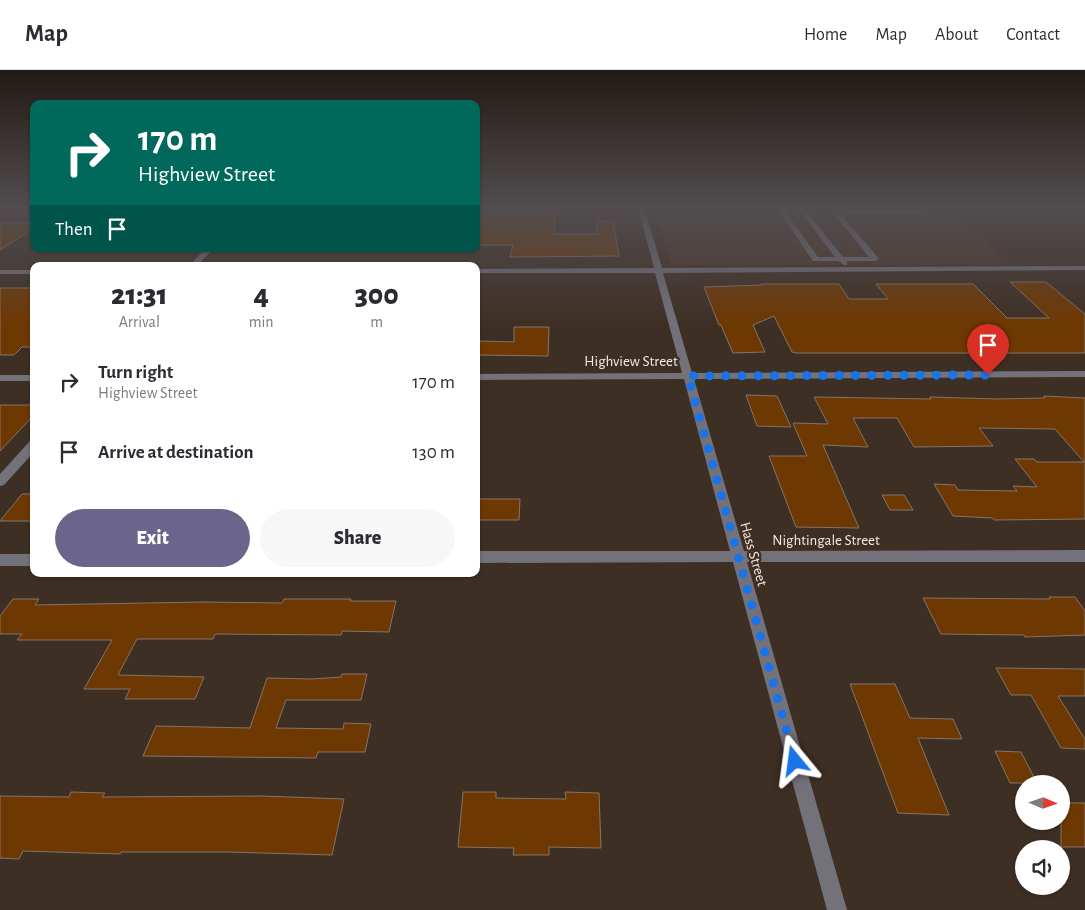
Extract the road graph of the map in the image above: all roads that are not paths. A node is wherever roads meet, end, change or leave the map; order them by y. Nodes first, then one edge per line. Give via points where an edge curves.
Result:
1 (652, 246) edge
2 (807, 246) edge
3 (830, 246) edge
4 (863, 246) edge
5 (206, 252) edge
6 (840, 259) junction
7 (874, 259) junction
8 (197, 262) edge
9 (882, 268) junction
10 (1085, 268) edge
11 (848, 269) junction
12 (659, 270) junction
13 (480, 271) edge
14 (0, 272) edge
15 (30, 272) edge
16 (1085, 374) edge
17 (480, 376) edge
18 (688, 376) junction
19 (0, 378) edge
20 (30, 378) edge
21 (30, 448) edge
22 (0, 482) edge
23 (738, 556) junction
24 (1085, 556) edge
25 (480, 557) edge
26 (0, 560) edge
27 (30, 560) edge
28 (837, 910) edge

1 - 12 street, Hass Street
2 - 6 street via 816,259
3 - 6 street
4 - 7 street
5 - 8 street
6 - 7 street
6 - 11 street
7 - 9 street
9 - 10 street
9 - 11 street
11 - 12 street
12 - 13 street
12 - 18 street, Hass Street
14 - 15 street
16 - 18 street, Highview Street
17 - 18 street, Highview Street
18 - 23 street, Hass Street
19 - 20 street
21 - 22 street
23 - 24 street, Nightingale Street
23 - 25 street, Nightingale Street
23 - 28 street, Hass Street
26 - 27 street

